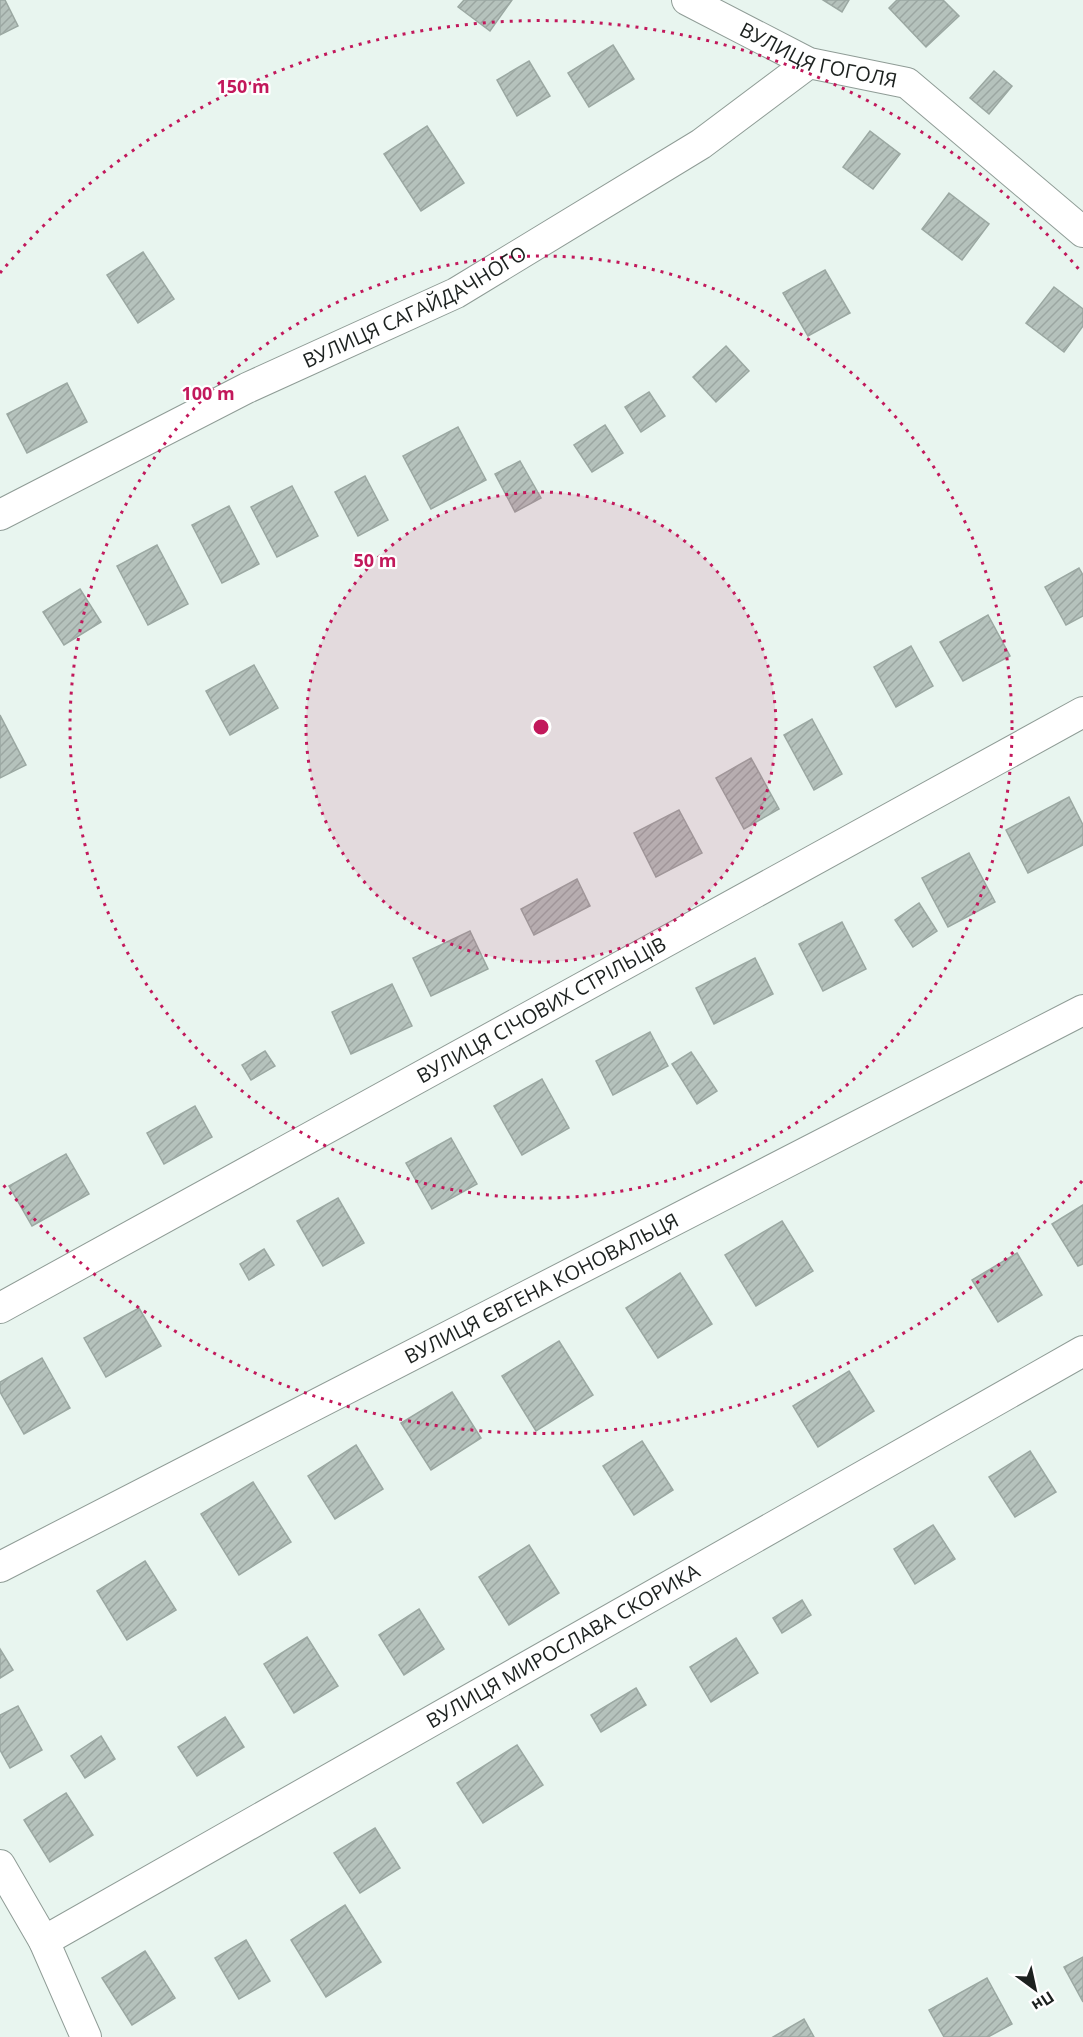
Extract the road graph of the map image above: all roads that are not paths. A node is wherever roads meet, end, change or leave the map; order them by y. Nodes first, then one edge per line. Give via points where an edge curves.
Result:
1 (687, 0) edge
2 (809, 63) junction
3 (1083, 232) edge
4 (0, 516) edge
5 (1083, 712) edge
6 (1083, 1010) edge
7 (0, 1308) edge
8 (1083, 1351) edge
9 (0, 1567) edge
10 (0, 1865) edge
11 (44, 1941) junction
12 (86, 2037) edge

1 - 2 street, ВУЛИЦЯ ГОГОЛЯ
2 - 3 street, ВУЛИЦЯ ГОГОЛЯ via 907,83
2 - 4 street, ВУЛИЦЯ САГАЙДАЧНОГО via 701,144 456,293 247,388
5 - 7 street, ВУЛИЦЯ СІЧОВИХ СТРІЛЬЦІВ
6 - 9 street, ВУЛИЦЯ ЄВГЕНА КОНОВАЛЬЦЯ
8 - 11 street, ВУЛИЦЯ МИРОСЛАВА СКОРИКА
10 - 11 street
11 - 12 street

